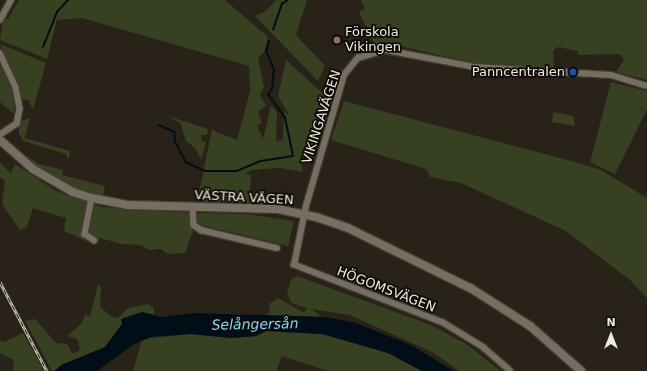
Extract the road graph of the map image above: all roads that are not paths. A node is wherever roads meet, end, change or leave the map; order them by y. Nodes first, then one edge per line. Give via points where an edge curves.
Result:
1 (11, 0) edge
2 (0, 20) edge
3 (0, 53) edge
4 (647, 86) edge
5 (0, 135) edge
6 (0, 140) edge
7 (92, 198) junction
8 (193, 207) junction
9 (304, 214) junction
10 (94, 240) dead end
11 (277, 248) dead end
12 (510, 371) edge
13 (581, 371) edge

1 - 2 street
3 - 5 street via 16,88 20,109 17,124 10,131
4 - 9 street, VIKINGAVÄGEN via 611,76 475,67 386,50 367,53 350,66 344,75
6 - 7 street, VÄSTRA VÄGEN via 33,169 73,192
7 - 8 street, VÄSTRA VÄGEN via 128,205
7 - 10 street via 85,234
8 - 9 street, VÄSTRA VÄGEN via 278,209
8 - 11 street via 194,225 201,230
9 - 12 street, HÖGOMSVÄGEN via 294,259 296,267 443,323 484,348
9 - 13 street, VÄSTRA VÄGEN via 348,228 472,289 530,326

